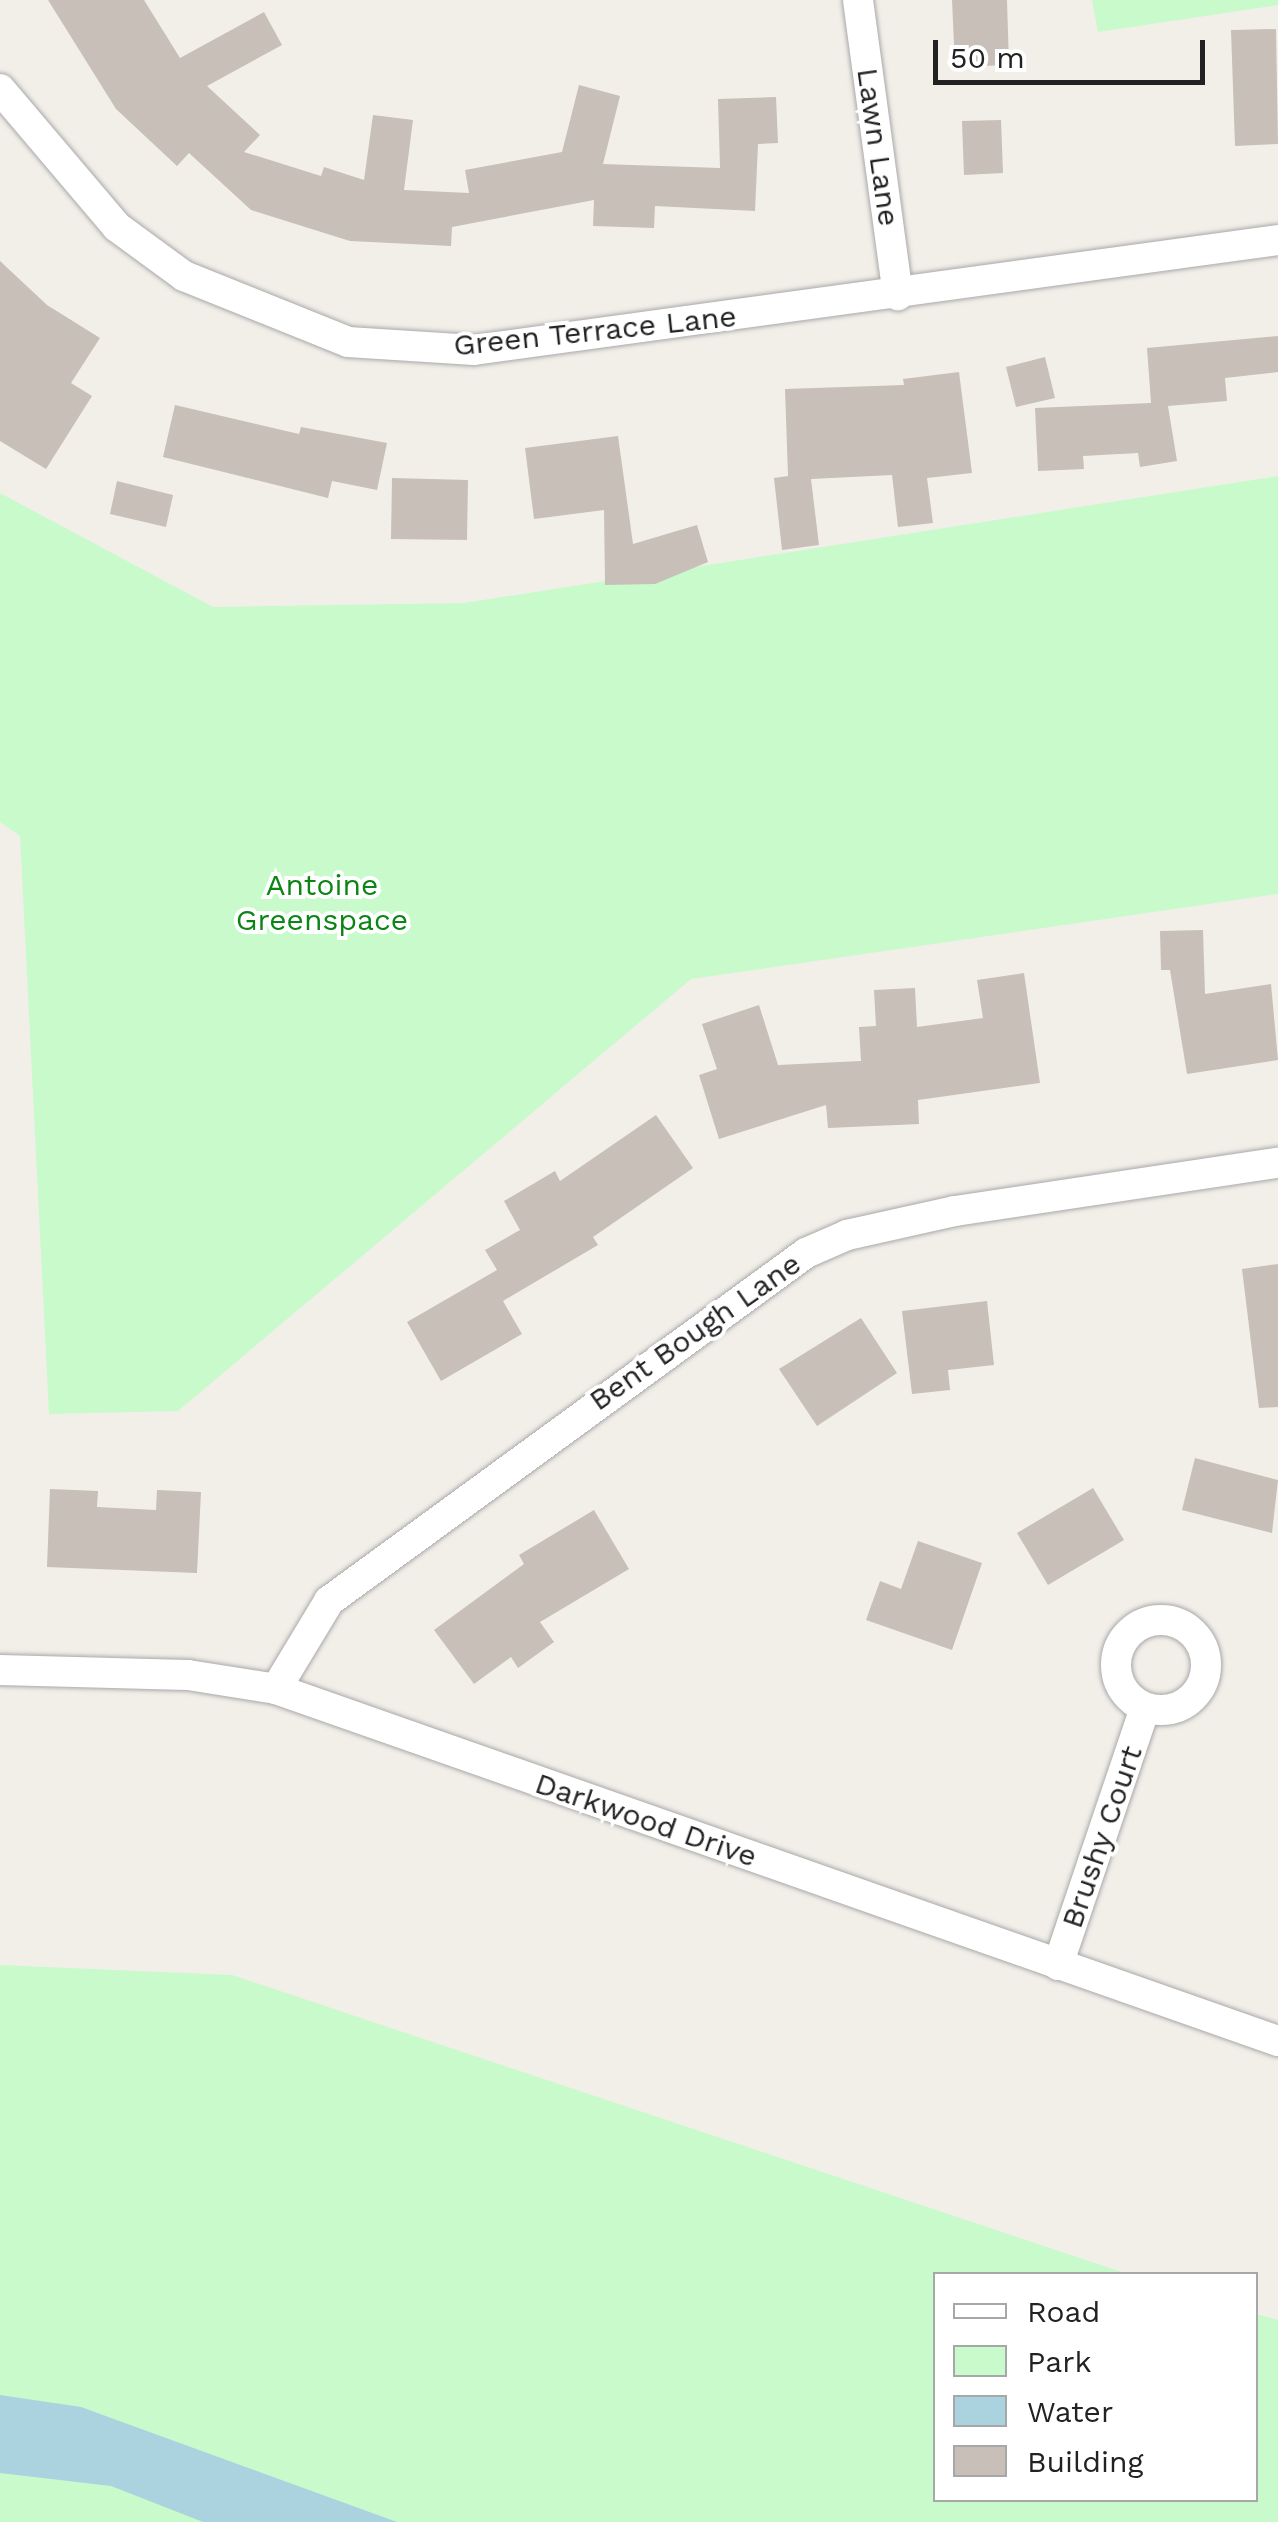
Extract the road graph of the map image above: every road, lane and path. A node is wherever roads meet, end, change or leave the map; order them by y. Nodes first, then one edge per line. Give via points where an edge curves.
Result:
1 (858, 0) edge
2 (0, 89) edge
3 (1278, 240) edge
4 (898, 294) junction
5 (1278, 1163) edge
6 (0, 1670) edge
7 (276, 1689) junction
8 (1146, 1708) dead end
9 (1058, 1966) junction
10 (1278, 2040) edge

1 - 4 street, Lawn Lane
2 - 4 street, Green Terrace Lane via 118,227 184,276 348,342 474,350
3 - 4 street, Green Terrace Lane
5 - 7 street, Bent Bough Lane via 955,1211 848,1235 806,1253 329,1601
6 - 7 street, Darkwood Drive via 188,1676
7 - 9 street, Darkwood Drive
8 - 9 street, Brushy Court
9 - 10 street, Darkwood Drive

